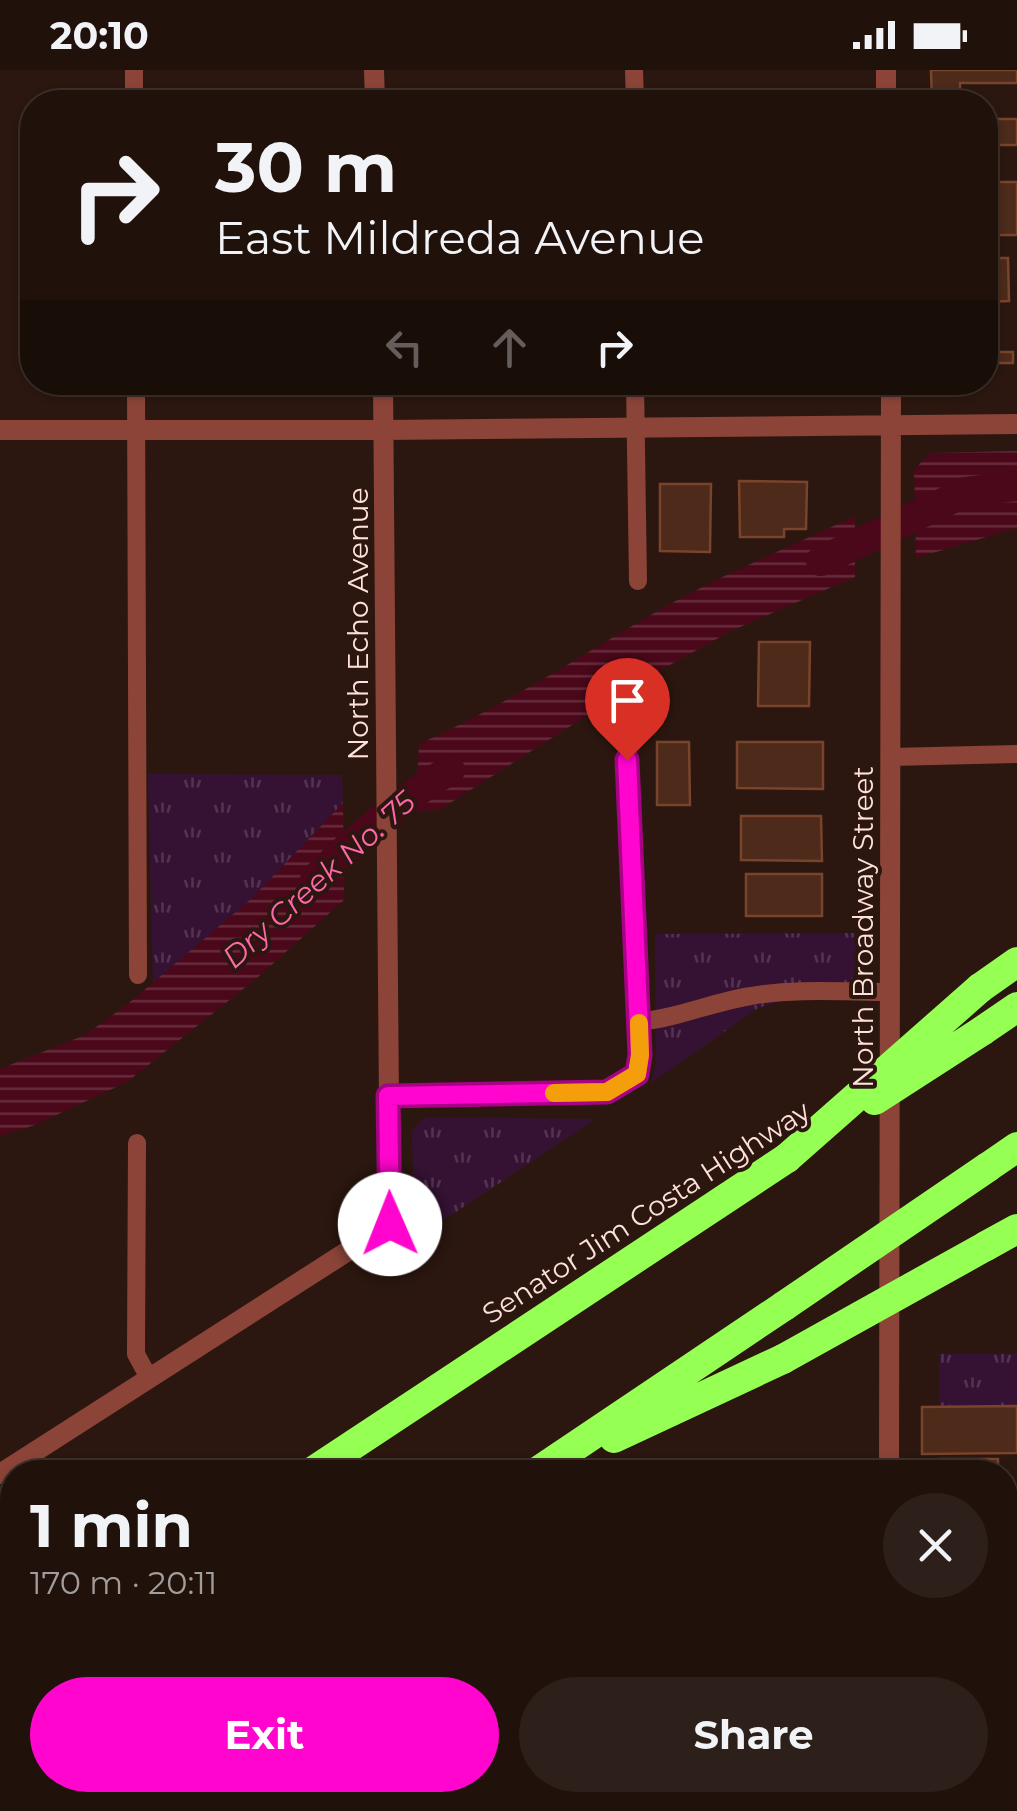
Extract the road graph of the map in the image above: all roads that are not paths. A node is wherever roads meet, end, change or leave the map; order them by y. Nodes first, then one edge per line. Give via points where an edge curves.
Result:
1 (136, 395) edge
2 (383, 395) edge
3 (635, 395) edge
4 (890, 395) edge
5 (1017, 424) edge
6 (891, 426) junction
7 (636, 428) junction
8 (0, 430) edge
9 (136, 430) junction
10 (384, 430) junction
11 (638, 581) dead end
12 (1017, 754) edge
13 (890, 757) junction
14 (627, 760) dead end
15 (1017, 962) edge
16 (138, 975) dead end
17 (890, 992) junction
18 (1017, 1007) edge
19 (638, 1022) junction
20 (607, 1092) joint
21 (388, 1096) junction
22 (137, 1142) dead end
23 (1017, 1147) edge
24 (786, 1158) junction
25 (1017, 1228) edge
26 (149, 1378) junction
27 (22, 1460) edge
28 (330, 1460) edge
29 (556, 1460) edge
30 (564, 1460) edge
31 (889, 1460) edge

1 - 9 lane
2 - 10 street, North Echo Avenue
3 - 7 lane
4 - 6 street, North Broadway Street
5 - 6 street
6 - 7 street
6 - 13 street, North Broadway Street
7 - 10 street
7 - 11 lane
8 - 9 street
9 - 10 street
9 - 16 lane
10 - 21 street, North Echo Avenue
12 - 13 lane
13 - 17 street, North Broadway Street
14 - 19 lane
15 - 24 highway, bridge
17 - 19 lane via 780,992
17 - 31 street, North Broadway Street
18 - 24 highway, Senator Jim Costa Highway, bridge
19 - 20 lane via 637,1074
20 - 21 street
21 - 26 street, North Echo Avenue via 390,1224
22 - 26 lane via 136,1354
23 - 29 highway, bridge
24 - 28 highway, Senator Jim Costa Highway
25 - 30 highway, bridge via 783,1360
26 - 27 street

